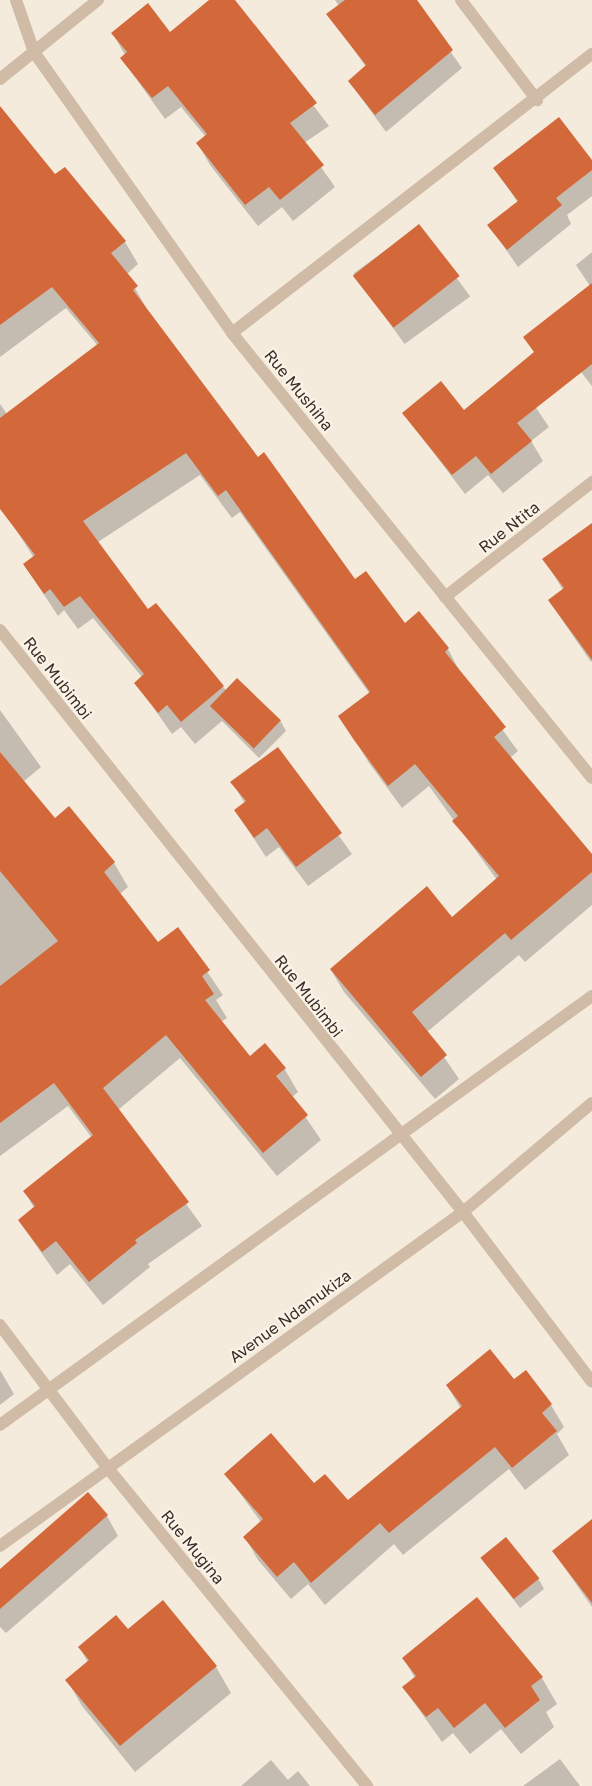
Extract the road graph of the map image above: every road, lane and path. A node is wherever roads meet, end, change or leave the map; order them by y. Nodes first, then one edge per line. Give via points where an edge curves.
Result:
1 (16, 0) edge
2 (98, 0) edge
3 (461, 0) edge
4 (34, 52) junction
5 (592, 54) edge
6 (0, 79) edge
7 (537, 100) junction
8 (232, 333) junction
9 (592, 482) edge
10 (445, 597) junction
11 (0, 630) edge
12 (592, 778) edge
13 (592, 996) edge
14 (592, 1103) edge
15 (401, 1138) junction
16 (463, 1212) junction
17 (0, 1325) edge
18 (592, 1382) edge
19 (47, 1388) junction
20 (0, 1425) edge
21 (107, 1467) junction
22 (0, 1546) edge
23 (367, 1786) edge

1 - 4 street, Rue Mushiha
2 - 4 street
3 - 7 street
4 - 6 street
4 - 8 street, Rue Mushiha
5 - 7 street
7 - 8 street
8 - 10 street, Rue Mushiha
9 - 10 street, Rue Ntita
10 - 12 street, Rue Mushiha
11 - 15 street, Rue Mubimbi
13 - 15 street
14 - 16 street, Avenue Ndamukiza
15 - 16 street, Rue Mubimbi
15 - 19 street
16 - 18 street, Rue Mubimbi
16 - 21 street, Avenue Ndamukiza
17 - 19 street, Rue Mugina
19 - 20 street
19 - 21 street, Rue Mugina
21 - 22 street, Avenue Ndamukiza
21 - 23 street, Rue Mugina

